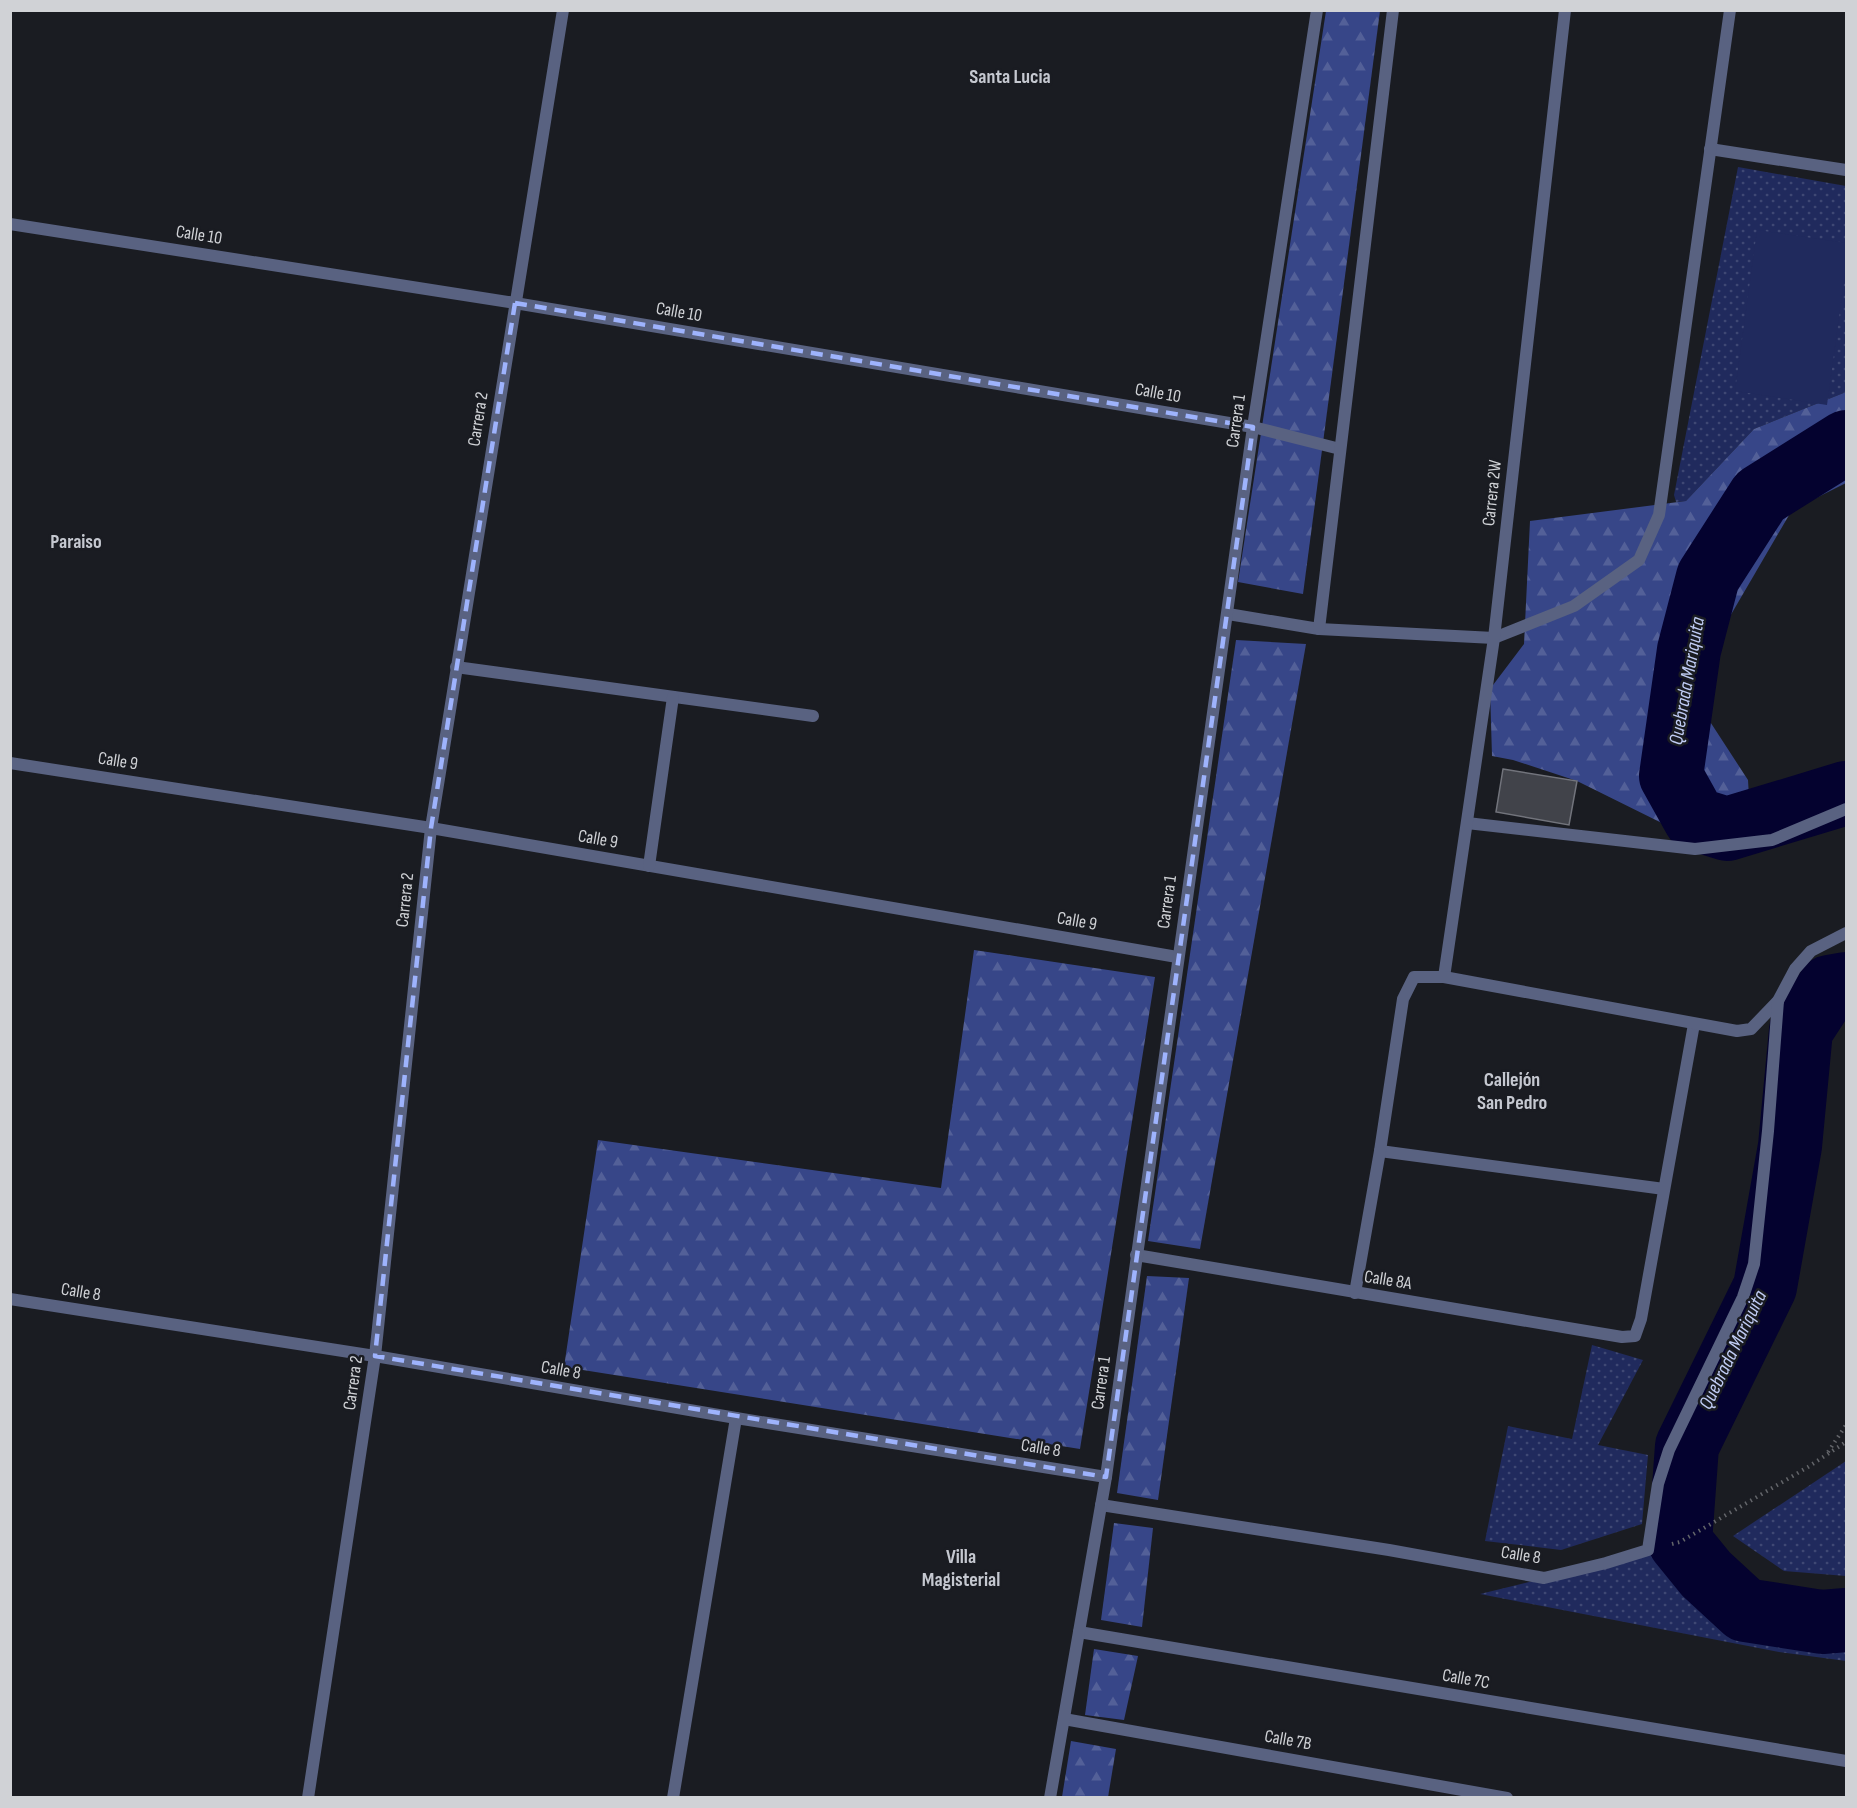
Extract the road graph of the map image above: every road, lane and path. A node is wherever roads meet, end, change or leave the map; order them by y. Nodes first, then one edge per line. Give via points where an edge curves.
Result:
1 (563, 10) edge
2 (1317, 10) edge
3 (1393, 10) edge
4 (1565, 10) edge
5 (1730, 10) edge
6 (1710, 149) junction
7 (1846, 170) edge
8 (10, 224) edge
9 (515, 303) junction
10 (1253, 427) junction
11 (1340, 449) junction
12 (1227, 614) junction
13 (1319, 629) junction
14 (1494, 638) junction
15 (456, 667) junction
16 (673, 697) junction
17 (813, 716) dead end
18 (10, 763) edge
19 (1846, 809) edge
20 (1467, 823) junction
21 (431, 828) junction
22 (649, 866) junction
23 (1846, 933) edge
24 (1177, 957) junction
25 (1444, 977) junction
26 (1778, 1001) junction
27 (1694, 1024) junction
28 (1380, 1151) junction
29 (1664, 1189) junction
30 (1136, 1255) junction
31 (1355, 1293) junction
32 (10, 1299) edge
33 (375, 1356) junction
34 (736, 1418) junction
35 (1846, 1425) edge
36 (1846, 1442) edge
37 (1825, 1455) junction
38 (1106, 1477) junction
39 (1101, 1505) junction
40 (1648, 1550) junction
41 (1079, 1632) junction
42 (1064, 1719) junction
43 (1846, 1761) edge
44 (308, 1797) edge
45 (673, 1797) edge
46 (1050, 1797) edge
47 (1507, 1797) edge

1 - 9 street, Carrera 2
2 - 10 street, Carrera 1
3 - 11 street
4 - 14 street, Carrera 2W
5 - 6 street
6 - 7 street
6 - 14 street via 1659,515 1639,560 1574,606
8 - 9 street, Calle 10
9 - 10 street, Calle 10
9 - 15 street, Carrera 2
10 - 11 street, Calle 10
10 - 12 street, Carrera 1
11 - 13 street
12 - 13 street
12 - 24 street, Carrera 1
13 - 14 street
14 - 20 street, Carrera 2W
15 - 16 street
15 - 21 street, Carrera 2
16 - 17 street
16 - 22 street
18 - 21 street, Calle 9
19 - 20 street via 1772,840 1695,849
20 - 25 street, Carrera 2W
21 - 22 street, Calle 9
21 - 33 street, Carrera 2
22 - 24 street, Calle 9
23 - 26 street via 1812,951 1795,969
24 - 30 street, Carrera 1
25 - 27 street
25 - 28 street via 1414,977 1403,999
26 - 27 street via 1751,1029
26 - 40 street via 1754,1264 1743,1297 1669,1450 1658,1484
27 - 29 street
28 - 29 street
28 - 31 street
29 - 31 street, Calle 8A via 1635,1336
30 - 31 street, Calle 8A
30 - 38 street, Carrera 1
32 - 33 street, Calle 8
33 - 34 street, Calle 8
33 - 44 street, Carrera 2
34 - 38 street, Calle 8
34 - 45 street
35 - 37 path
36 - 37 path
37 - 40 path via 1680,1542
38 - 39 street, Carrera 1
39 - 40 street, Calle 8 via 1544,1578
39 - 41 street, Carrera 1
41 - 42 street, Carrera 1
41 - 43 street, Calle 7C
42 - 46 street, Carrera 1
42 - 47 street, Calle 7B

